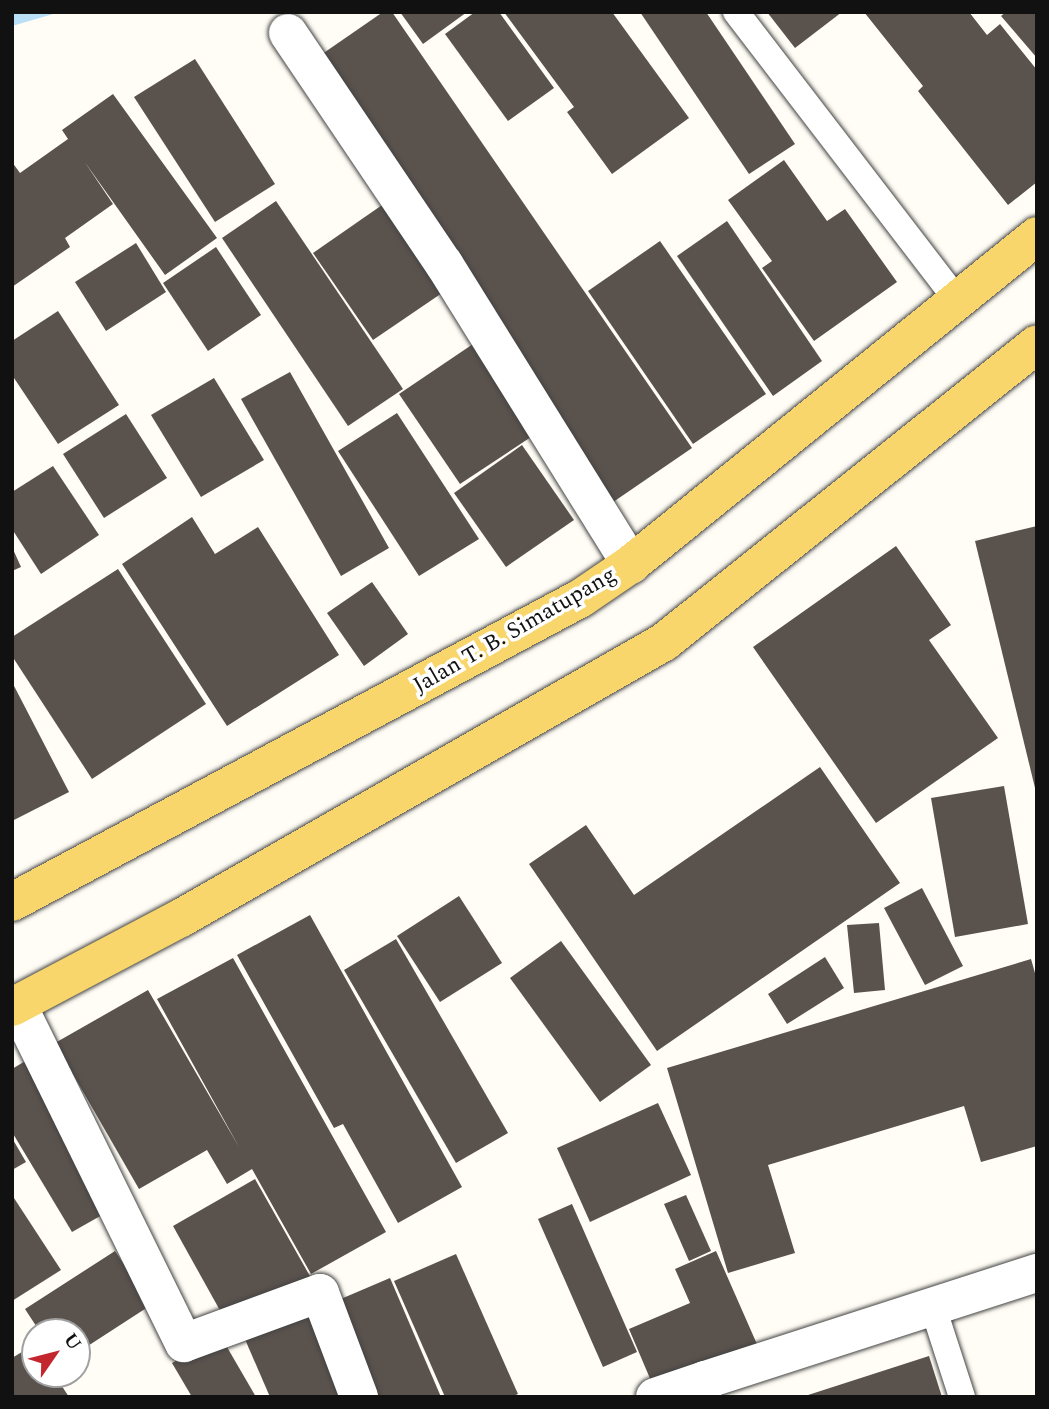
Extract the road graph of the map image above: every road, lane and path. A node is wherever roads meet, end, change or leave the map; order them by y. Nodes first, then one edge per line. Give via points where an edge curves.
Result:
1 (736, 12) edge
2 (288, 33) dead end
3 (1037, 236) edge
4 (959, 303) junction
5 (1037, 344) edge
6 (631, 564) junction
7 (12, 902) edge
8 (15, 1005) edge
9 (1037, 1273) edge
10 (932, 1304) junction
11 (703, 1389) edge
12 (359, 1397) edge
13 (654, 1397) edge
14 (962, 1397) edge

1 - 4 lane
2 - 6 street via 444,264
3 - 4 main road, Jalan T. B. Simatupang
4 - 6 main road, Jalan T. B. Simatupang
5 - 8 main road via 664,642 181,918
6 - 7 main road, Jalan T. B. Simatupang via 580,598 439,675
8 - 12 street via 184,1343 320,1293
9 - 10 street
10 - 11 street
10 - 14 lane
11 - 13 street

